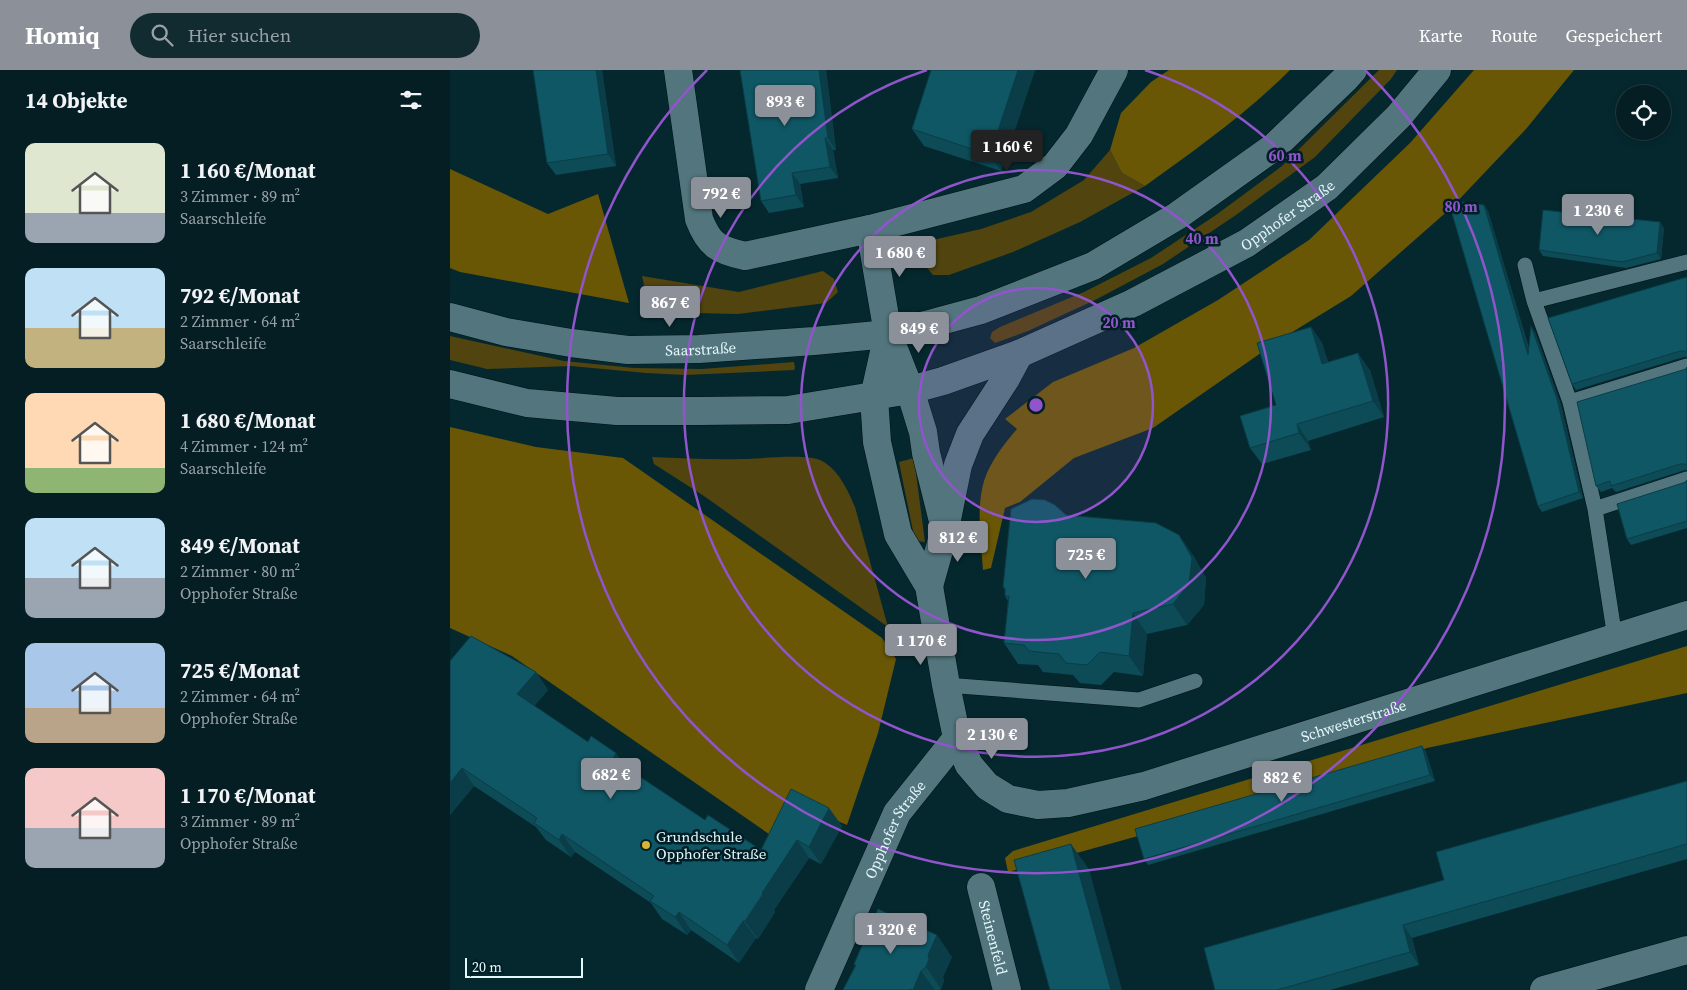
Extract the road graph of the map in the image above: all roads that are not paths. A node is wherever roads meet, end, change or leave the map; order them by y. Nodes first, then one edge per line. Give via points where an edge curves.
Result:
1 (678, 70) edge
2 (1114, 70) edge
3 (1353, 70) edge
4 (1437, 70) edge
5 (870, 229) junction
6 (1687, 262) edge
7 (1526, 265) dead end
8 (1534, 301) junction
9 (450, 317) edge
10 (888, 334) junction
11 (1019, 354) junction
12 (1687, 366) edge
13 (450, 384) edge
14 (910, 390) junction
15 (874, 397) junction
16 (1570, 402) junction
17 (1687, 479) edge
18 (1595, 510) junction
19 (945, 529) junction
20 (929, 586) junction
21 (1687, 615) edge
22 (1615, 638) junction
23 (1195, 681) dead end
24 (946, 685) junction
25 (957, 738) junction
26 (981, 887) dead end
27 (1687, 950) edge
28 (819, 990) edge
29 (1006, 990) edge
30 (1544, 990) edge

1 - 5 street via 698,219 704,234 714,245 745,256
2 - 5 street via 1079,135 1055,166 1024,189
3 - 10 street via 1274,147 1177,216 1093,266 981,310
4 - 11 street, Opphofer Straße via 1399,116 1327,187 1247,243 1133,303
5 - 10 street
6 - 8 lane
7 - 8 lane
8 - 16 lane
9 - 10 street, Saarstraße via 506,332 628,350 699,349
10 - 14 street
10 - 15 street
11 - 14 street, Opphofer Straße
11 - 19 street via 970,434 958,465
12 - 16 lane
13 - 15 street via 528,403 616,411 788,410
14 - 15 street
14 - 19 street
15 - 20 street via 877,442 898,534
16 - 18 lane
17 - 18 lane
18 - 22 lane
19 - 20 street
20 - 24 street
21 - 22 street, Schwesterstraße
22 - 25 street, Schwesterstraße via 1144,786 1068,803 1038,805 1008,799 987,786 969,765
23 - 24 lane via 1139,700
24 - 25 street
25 - 28 street, Opphofer Straße via 897,813
26 - 29 street, Steinenfeld
27 - 30 street

